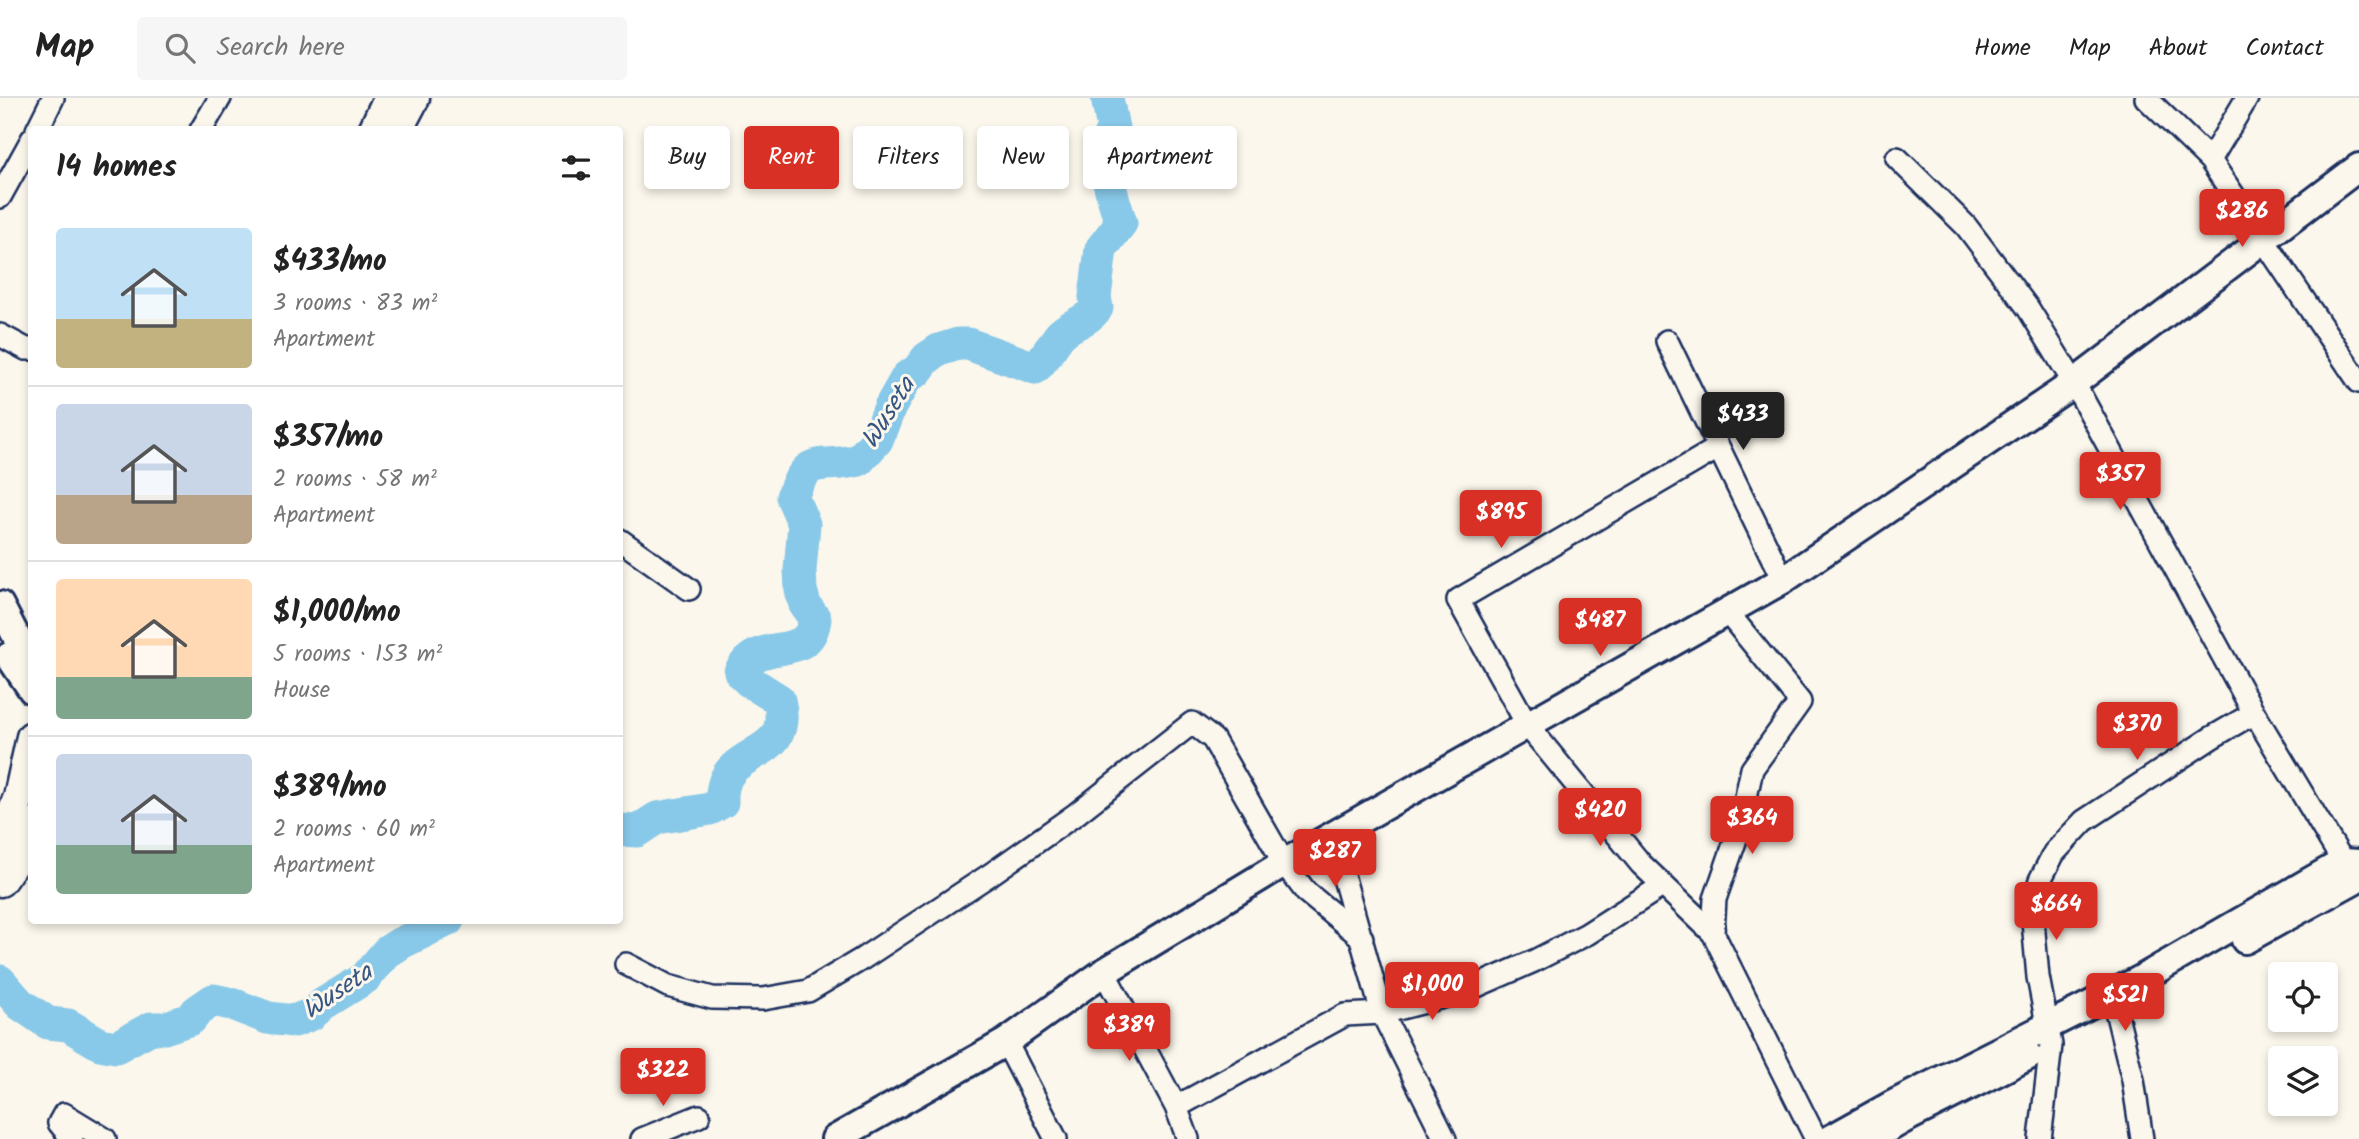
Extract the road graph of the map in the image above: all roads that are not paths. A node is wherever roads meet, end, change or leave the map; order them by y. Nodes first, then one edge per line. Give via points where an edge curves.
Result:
1 (54, 98) edge
2 (220, 98) edge
3 (389, 98) edge
4 (414, 98) edge
5 (2146, 98) edge
6 (2247, 98) edge
7 (39, 126) edge
8 (203, 126) edge
9 (376, 126) edge
10 (399, 126) edge
11 (28, 146) edge
12 (1898, 158) dead end
13 (2210, 160) junction
14 (2359, 167) edge
15 (0, 197) edge
16 (2261, 239) junction
17 (0, 334) edge
18 (1667, 341) dead end
19 (28, 349) edge
20 (2359, 382) edge
21 (2074, 383) junction
22 (1718, 449) junction
23 (623, 542) edge
24 (1783, 580) junction
25 (689, 589) dead end
26 (0, 605) edge
27 (1728, 613) junction
28 (0, 643) edge
29 (28, 659) edge
30 (28, 684) edge
31 (2255, 713) junction
32 (1528, 726) junction
33 (28, 755) edge
34 (1332, 836) junction
35 (16, 848) edge
36 (1284, 863) junction
37 (2355, 871) edge
38 (1662, 886) junction
39 (1713, 933) junction
40 (1362, 938) junction
41 (626, 964) dead end
42 (1104, 972) junction
43 (2116, 1011) junction
44 (1382, 1013) junction
45 (2049, 1036) junction
46 (1006, 1042) junction
47 (1177, 1107) junction
48 (699, 1116) dead end
49 (72, 1139) edge
50 (105, 1139) edge
51 (642, 1139) edge
52 (835, 1139) edge
53 (1056, 1139) edge
54 (1188, 1139) edge
55 (1445, 1139) edge
56 (1816, 1139) edge
57 (1830, 1139) edge
58 (1871, 1139) edge
59 (2040, 1139) edge
60 (2142, 1139) edge

1 - 7 street
2 - 8 street
3 - 9 main road
4 - 10 main road
5 - 13 street
6 - 13 street
11 - 15 street
12 - 21 street via 1966,226 2028,309
13 - 16 street
14 - 16 street
16 - 20 street
16 - 21 street
17 - 19 street
18 - 22 street
21 - 24 street
21 - 31 street
22 - 24 street
22 - 32 street via 1458,600
23 - 25 street
24 - 27 street
26 - 29 street
27 - 32 street
27 - 39 street via 1800,702 1752,769 1739,830 1715,899
28 - 30 street
31 - 37 street
31 - 45 street via 2084,821 2054,853 2032,910
32 - 34 street
32 - 38 street
33 - 35 main road via 19,797
34 - 36 street
34 - 40 street
36 - 40 street via 1306,892
36 - 41 street via 1213,739 1192,723 991,874 808,991 763,999 712,998 668,986
36 - 42 street
37 - 43 street
37 - 45 street via 2212,939
38 - 39 street
38 - 44 street via 1534,961 1464,992
39 - 56 street
40 - 44 street
42 - 46 street
42 - 47 street
43 - 45 street
43 - 60 street
44 - 47 street via 1345,1015
44 - 55 street
45 - 57 street via 1893,1104
45 - 58 street
45 - 59 street
46 - 52 street
46 - 53 street
47 - 54 street
48 - 51 street
49 - 50 street via 60,1123 64,1114

